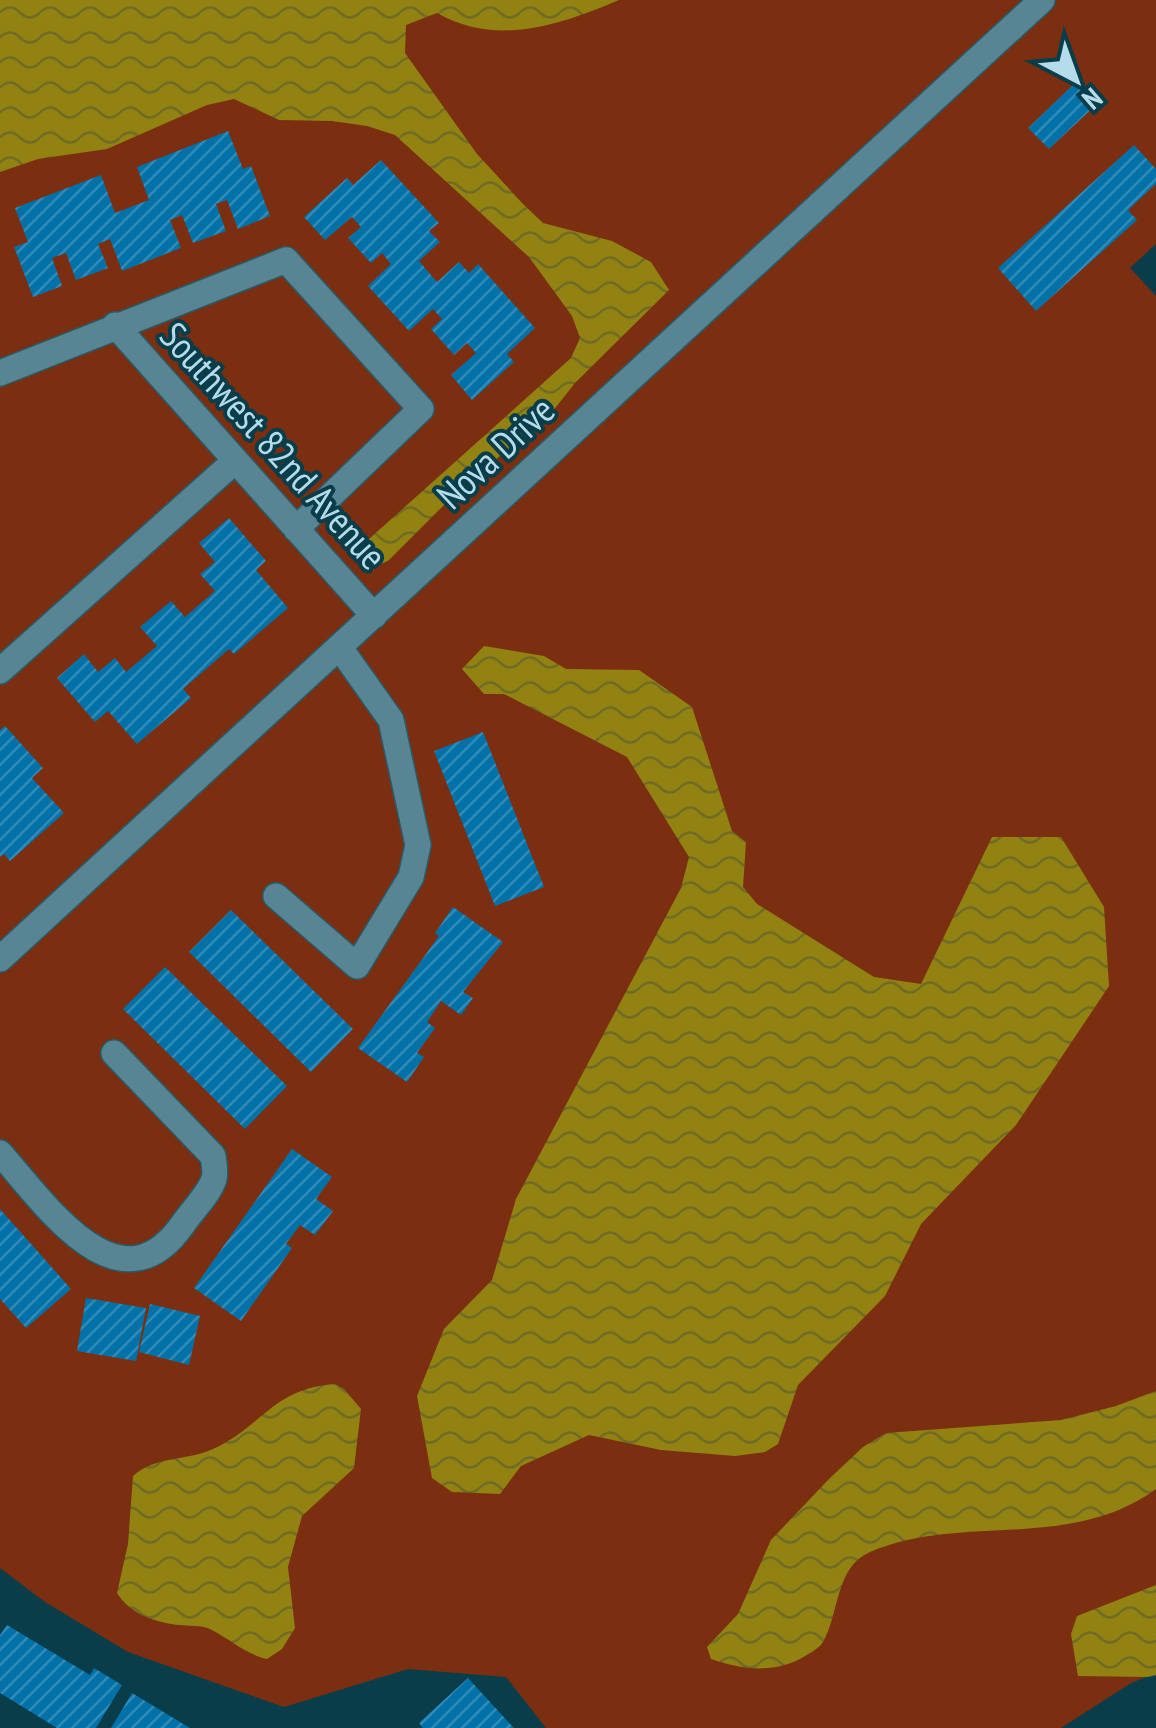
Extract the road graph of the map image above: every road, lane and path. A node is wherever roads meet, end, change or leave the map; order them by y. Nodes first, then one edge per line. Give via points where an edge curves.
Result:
1 (1042, 0) edge
2 (115, 325) junction
3 (0, 373) edge
4 (235, 461) junction
5 (296, 529) junction
6 (374, 616) junction
7 (340, 648) junction
8 (0, 671) edge
9 (276, 896) dead end
10 (0, 959) edge
11 (114, 1053) dead end
12 (0, 1153) edge

1 - 6 street, Nova Drive
2 - 3 street
2 - 4 street, Southwest 82nd Avenue
2 - 5 street via 286,260 422,410
4 - 5 street, Southwest 82nd Avenue
4 - 8 street
5 - 6 street, Southwest 82nd Avenue
6 - 7 street, Nova Drive
7 - 9 street via 391,720 418,845 411,877 357,966
7 - 10 street, Nova Drive
11 - 12 street via 213,1156 214,1178 172,1240 142,1259 104,1255 78,1240

